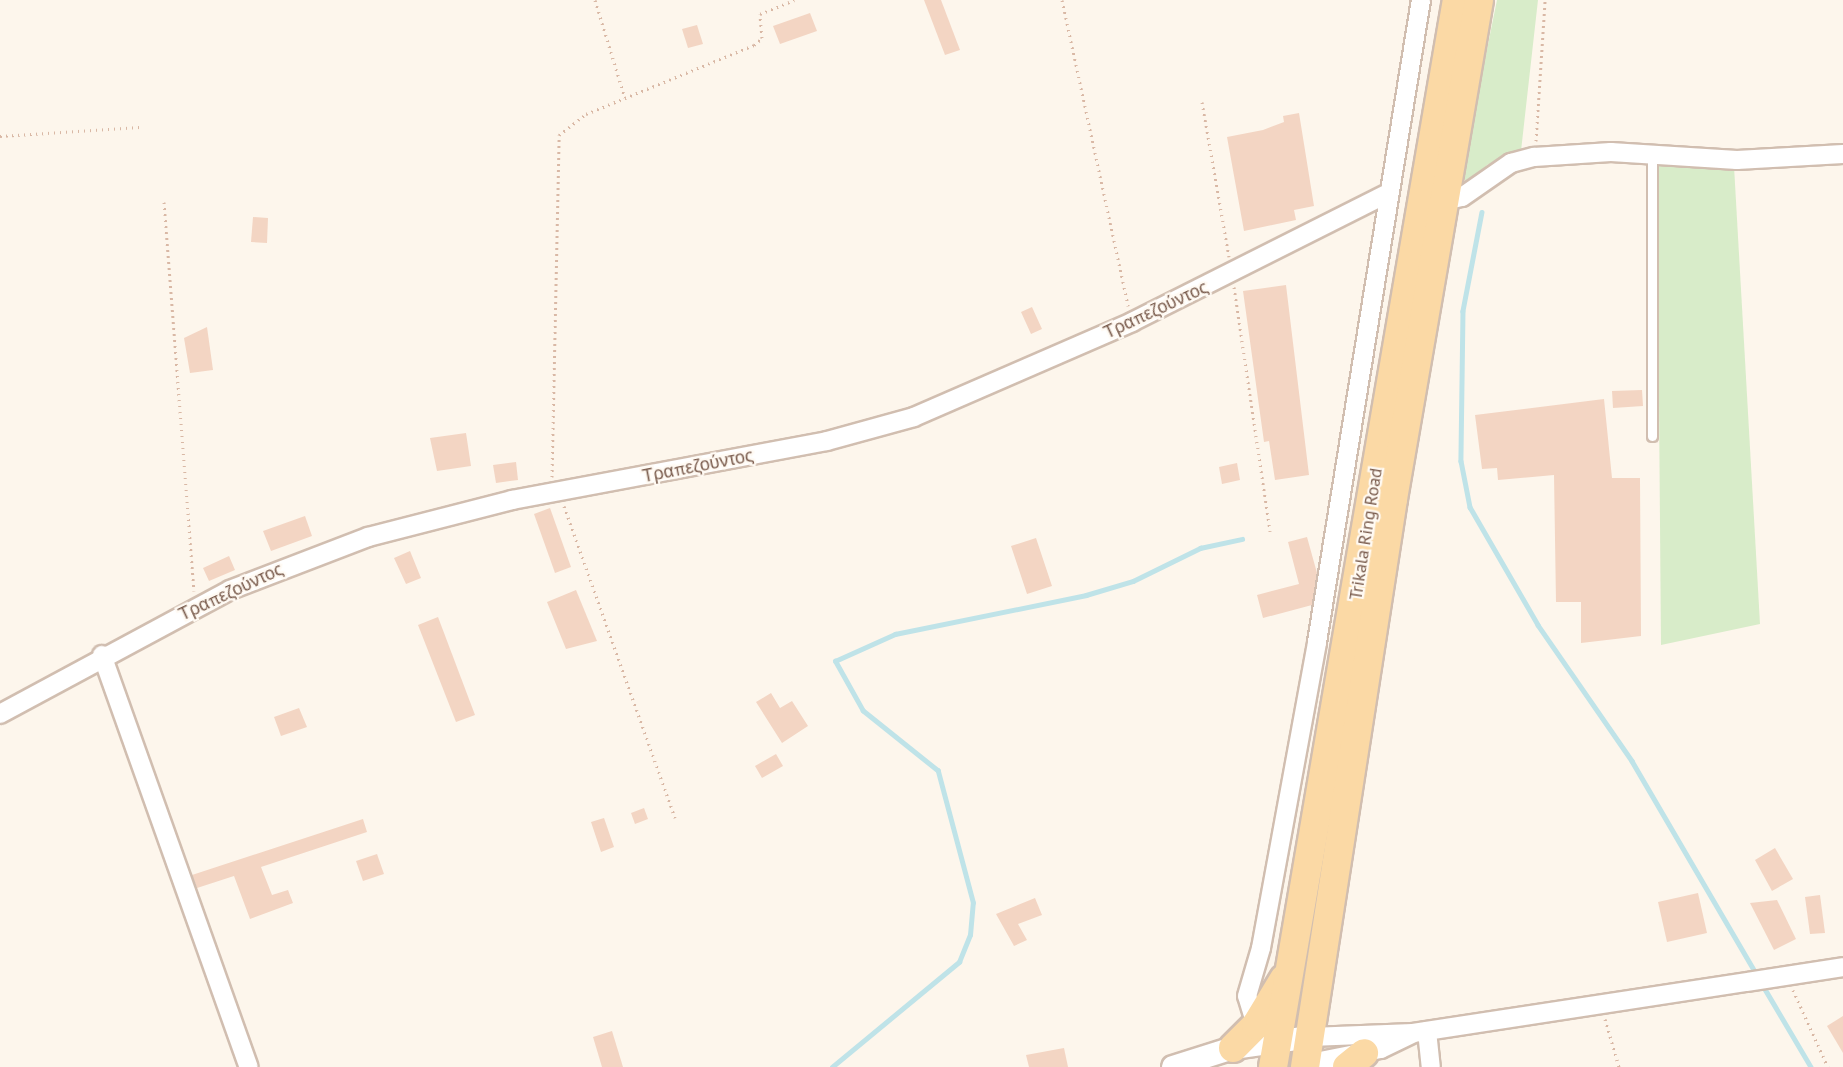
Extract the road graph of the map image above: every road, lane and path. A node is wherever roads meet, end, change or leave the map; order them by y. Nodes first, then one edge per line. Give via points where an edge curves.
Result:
1 (595, 0) edge
2 (794, 0) edge
3 (1062, 0) edge
4 (1421, 0) edge
5 (1457, 0) edge
6 (1479, 0) edge
7 (1545, 0) edge
8 (625, 98) junction
9 (1202, 102) dead end
10 (140, 127) dead end
11 (0, 136) edge
12 (1652, 154) junction
13 (1843, 154) edge
14 (1534, 157) junction
15 (1389, 193) junction
16 (1444, 201) junction
17 (165, 202) dead end
18 (1232, 273) junction
19 (1132, 322) junction
20 (1652, 436) dead end
21 (558, 491) junction
22 (1270, 531) dead end
23 (196, 607) junction
24 (102, 656) junction
25 (0, 714) edge
26 (675, 818) dead end
27 (1292, 964) junction
28 (1843, 967) edge
29 (1783, 975) junction
30 (1600, 1003) junction
31 (1256, 1025) junction
32 (1420, 1032) junction
33 (1233, 1048) junction
34 (1293, 1057) edge
35 (1355, 1060) edge
36 (249, 1067) edge
37 (1173, 1067) edge
38 (1431, 1067) edge
39 (1619, 1067) edge
40 (1828, 1067) edge

1 - 8 path
2 - 8 path via 760,14 762,38 754,45
3 - 19 path
4 - 15 street
5 - 27 main road, Trikala Ring Road
6 - 16 main road, Trikala Ring Road
7 - 14 path
8 - 21 path via 575,119 557,140 552,436
9 - 18 path
10 - 11 path
12 - 13 street via 1737,160
12 - 14 street
12 - 20 lane
14 - 16 street via 1511,163 1462,197
15 - 18 street, Τραπεζούντος
15 - 31 street via 1310,685 1262,948 1247,996
16 - 34 main road, Trikala Ring Road
17 - 23 path
18 - 19 street, Τραπεζούντος
18 - 22 path
19 - 21 street, Τραπεζούντος via 884,426
21 - 23 street, Τραπεζούντος via 368,537
21 - 26 path
23 - 24 street, Τραπεζούντος
24 - 25 street, Τραπεζούντος
24 - 36 street
27 - 31 main road
27 - 34 main road, Trikala Ring Road
28 - 29 street
29 - 30 street
29 - 40 path
30 - 32 street
30 - 39 path
31 - 33 main road
32 - 34 street
32 - 35 street
32 - 38 street
33 - 34 street
33 - 37 street
34 - 35 street

